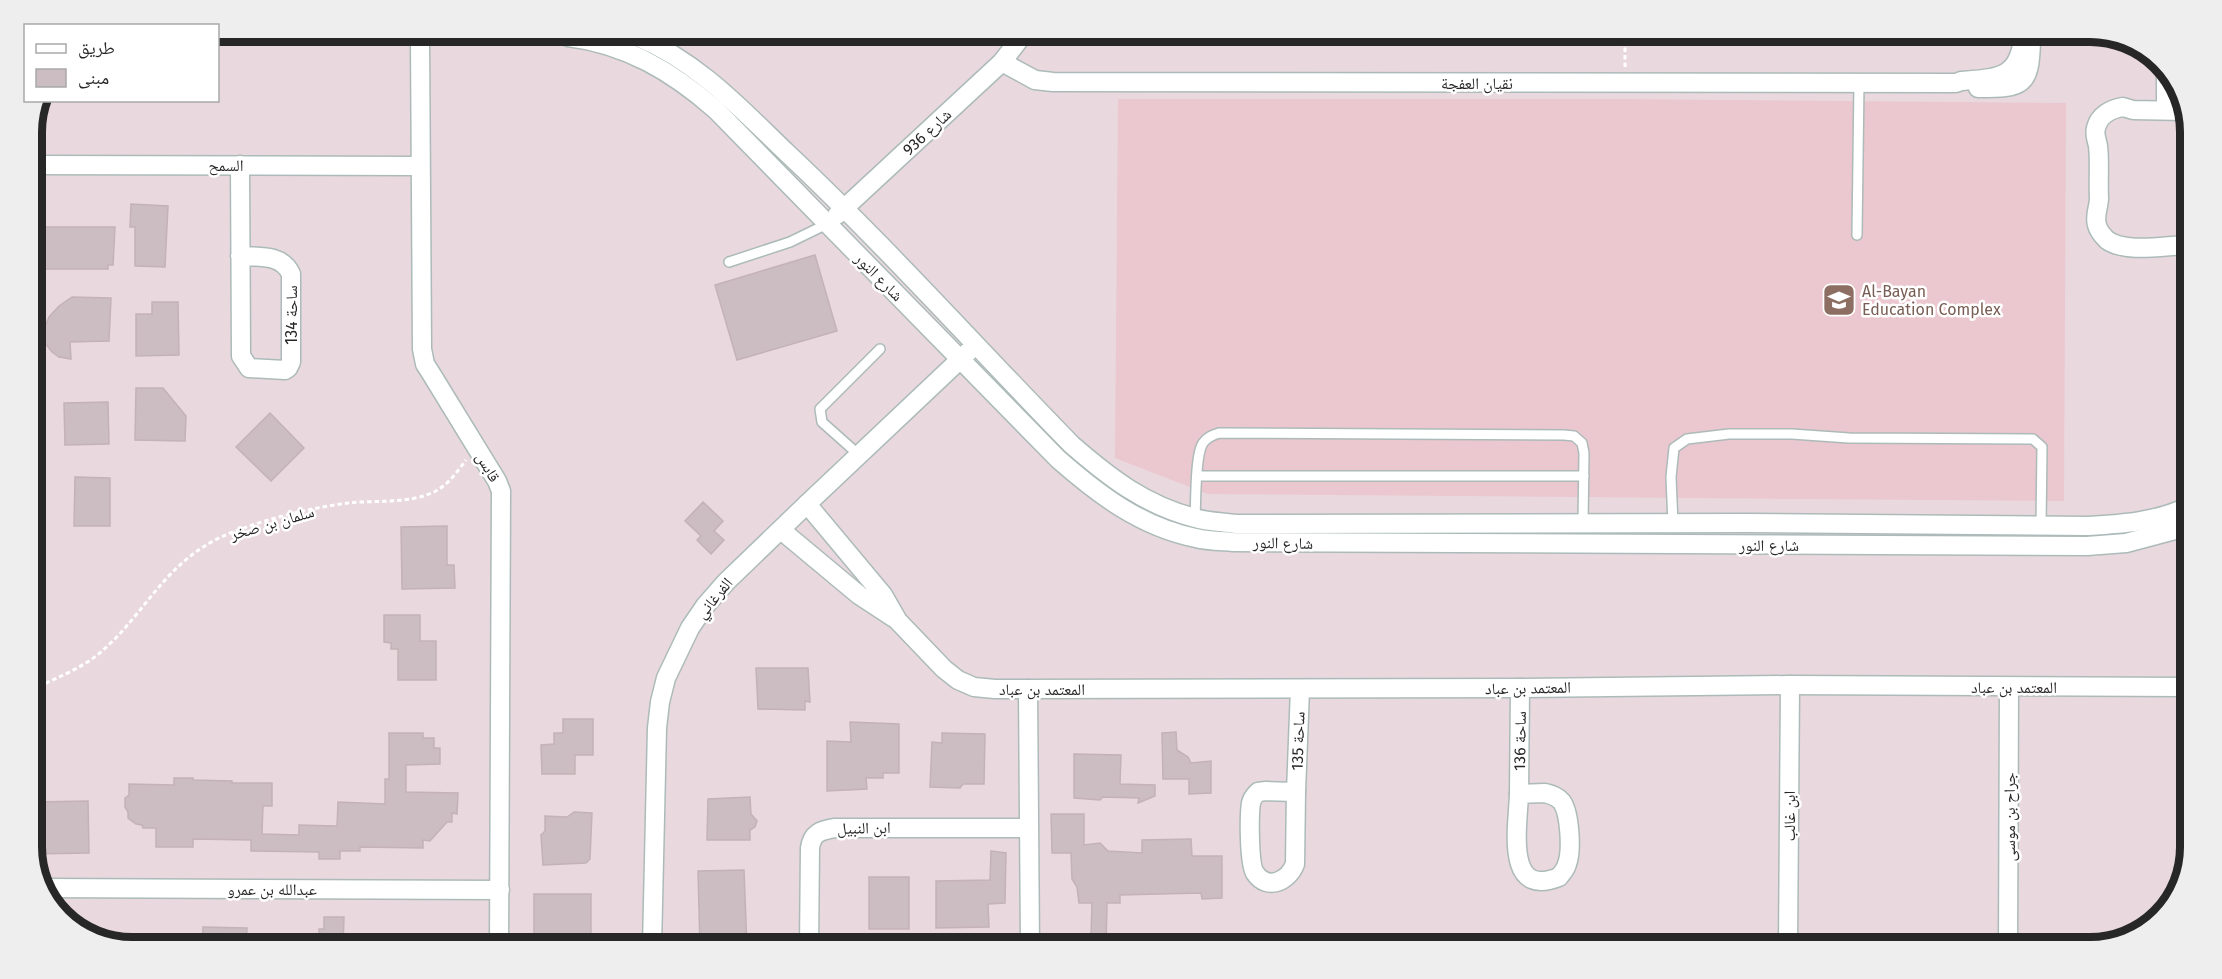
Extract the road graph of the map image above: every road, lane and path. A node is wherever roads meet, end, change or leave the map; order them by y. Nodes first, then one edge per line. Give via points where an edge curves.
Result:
1 (420, 42) edge
2 (593, 42) edge
3 (648, 42) edge
4 (1017, 42) edge
5 (1625, 42) edge
6 (2022, 42) edge
7 (2030, 42) edge
8 (1002, 62) junction
9 (1625, 83) junction
10 (1859, 83) junction
11 (1956, 83) junction
12 (2166, 84) edge
13 (2166, 110) junction
14 (2177, 111) edge
15 (42, 165) edge
16 (240, 165) junction
17 (420, 166) junction
18 (846, 208) junction
19 (827, 224) junction
20 (1857, 235) dead end
21 (2180, 245) edge
22 (240, 256) junction
23 (729, 262) dead end
24 (975, 345) junction
25 (880, 349) dead end
26 (961, 360) junction
27 (477, 448) junction
28 (859, 455) junction
29 (1198, 476) junction
30 (1584, 476) junction
31 (807, 504) junction
32 (2180, 510) edge
33 (1195, 518) junction
34 (1586, 523) junction
35 (1673, 524) junction
36 (2041, 526) junction
37 (2180, 529) edge
38 (781, 530) junction
39 (1591, 545) junction
40 (898, 621) junction
41 (42, 685) edge
42 (1790, 685) junction
43 (2009, 687) junction
44 (2180, 687) edge
45 (1520, 688) junction
46 (1028, 689) junction
47 (1300, 689) junction
48 (1296, 792) junction
49 (1519, 794) junction
50 (1028, 828) junction
51 (52, 888) edge
52 (500, 890) junction
53 (500, 937) edge
54 (652, 937) edge
55 (809, 937) edge
56 (1030, 937) edge
57 (1788, 937) edge
58 (2008, 937) edge

1 - 17 street, قابس
2 - 19 street, شارع النور via 627,52 673,75 716,110
3 - 18 street, شارع النور via 702,73
4 - 8 street, شارع 936
5 - 9 path
6 - 11 street, نقيان العفجة via 2013,68 2005,74
7 - 11 street, نقيان العفجة via 2027,75 2016,85 1976,88
8 - 9 street, نقيان العفجة via 1035,80 1053,82
8 - 18 street, شارع 936
9 - 10 street, نقيان العفجة
10 - 11 street, نقيان العفجة
10 - 20 lane
12 - 13 street
13 - 14 street
13 - 21 street via 2133,111 2123,107 2105,114 2095,131 2099,205 2106,223 2118,235
15 - 16 street, السمح
16 - 17 street, السمح
16 - 22 street, ساحة 134
17 - 27 street, قابس via 425,364
18 - 19 street, شارع 936
18 - 24 street, شارع النور
19 - 23 lane via 790,242
19 - 26 street, شارع النور
22 - 22 street, ساحة 134 via 243,362 254,369 285,370 291,362 291,274 280,260
24 - 26 street, الفرغاني
24 - 33 street, شارع النور via 1072,445 1108,476 1136,495
25 - 28 lane via 820,409 822,423
26 - 28 street, الفرغاني
26 - 39 street, شارع النور via 1095,492 1127,513 1197,539
27 - 41 path, سلمان بن صخر via 453,477 433,493 334,506 259,523 204,546 178,565 95,657
27 - 52 street, قابس via 501,491
28 - 31 street, الفرغاني
29 - 30 lane
29 - 30 lane via 1201,445 1207,438 1236,432 1574,436 1582,442
29 - 33 lane
30 - 34 lane
31 - 38 street, الفرغاني
31 - 40 street, المعتمد بن عباد via 883,595
32 - 36 street, شارع النور via 2126,523
33 - 34 street, شارع النور via 1236,524
34 - 35 street, شارع النور
34 - 39 street
35 - 36 street, شارع النور
35 - 36 lane via 1674,448 1687,439 1707,435 1760,434 2032,439 2042,447
37 - 39 street, شارع النور via 2127,543 2087,546
38 - 40 street, المعتمد بن عباد
38 - 54 street, الفرغاني via 705,606 666,678 657,728
40 - 46 street, المعتمد بن عباد via 957,680 974,687
42 - 43 street, المعتمد بن عباد
42 - 45 street, المعتمد بن عباد
42 - 57 street, ابن غالب
43 - 44 street, المعتمد بن عباد
43 - 58 street, جراح بن موسى
45 - 47 street, المعتمد بن عباد
45 - 49 street, ساحة 136
46 - 47 street, المعتمد بن عباد
46 - 50 street
47 - 48 street, ساحة 135
48 - 48 street, ساحة 135 via 1295,864 1284,880 1264,880 1252,864 1251,802 1258,792
49 - 49 street, ساحة 136 via 1520,868 1538,882 1559,877 1569,856 1565,808 1554,795
50 - 55 street, ابن النبيل via 834,828 817,833 810,848
50 - 56 street
51 - 52 street, عبدالله بن عمرو
52 - 53 street, قابس

